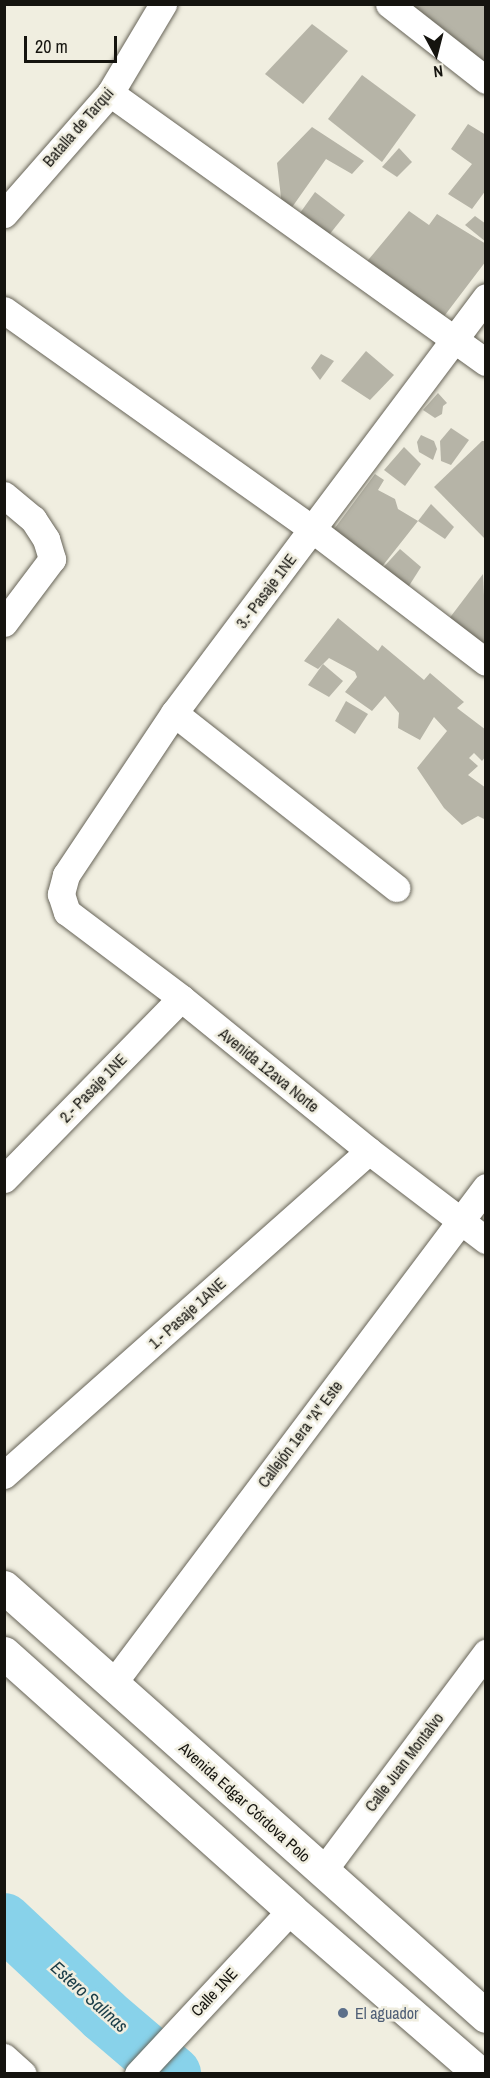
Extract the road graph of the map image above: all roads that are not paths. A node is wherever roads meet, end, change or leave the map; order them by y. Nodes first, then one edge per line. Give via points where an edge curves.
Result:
1 (389, 4) edge
2 (151, 9) edge
3 (486, 80) edge
4 (110, 93) junction
5 (7, 204) edge
6 (486, 297) edge
7 (4, 310) edge
8 (456, 340) junction
9 (486, 362) edge
10 (4, 495) edge
11 (312, 529) junction
12 (4, 623) edge
13 (486, 662) edge
14 (174, 713) junction
15 (396, 888) dead end
16 (61, 894) joint
17 (181, 998) junction
18 (369, 1151) junction
19 (4, 1179) edge
20 (486, 1187) edge
21 (461, 1220) junction
22 (486, 1240) edge
23 (4, 1475) edge
24 (4, 1587) edge
25 (4, 1653) edge
26 (486, 1653) edge
27 (114, 1682) junction
28 (322, 1872) junction
29 (291, 1910) junction
30 (486, 2016) edge
31 (4, 2057) edge
32 (23, 2073) edge
33 (138, 2073) edge
34 (480, 2073) edge

1 - 3 street
2 - 4 street, Batalla de Tarqui
4 - 5 street, Batalla de Tarqui
4 - 8 street
6 - 8 street, 3.- Pasaje 1NE
7 - 11 street
8 - 9 street
8 - 11 street, 3.- Pasaje 1NE
10 - 12 street via 33,519 46,539 52,559
11 - 13 street
11 - 14 street, 3.- Pasaje 1NE
14 - 15 street
14 - 16 street, 3.- Pasaje 1NE via 66,875
16 - 17 street, Avenida 12ava Norte via 67,912
17 - 18 street, Avenida 12ava Norte
17 - 19 street, 2.- Pasaje 1NE
18 - 21 street, Avenida 12ava Norte
18 - 23 street, 1.- Pasaje 1ANE
20 - 21 street, Callejón 1era "A" Este
21 - 22 street, Avenida 12ava Norte
21 - 27 street, Callejón 1era "A" Este
24 - 27 main road, Avenida Edgar Córdova Polo
25 - 29 main road
26 - 28 street, Calle Juan Montalvo
27 - 28 main road, Avenida Edgar Córdova Polo
28 - 30 main road, Avenida Edgar Córdova Polo
29 - 33 street, Calle 1NE
29 - 34 main road
31 - 32 street

